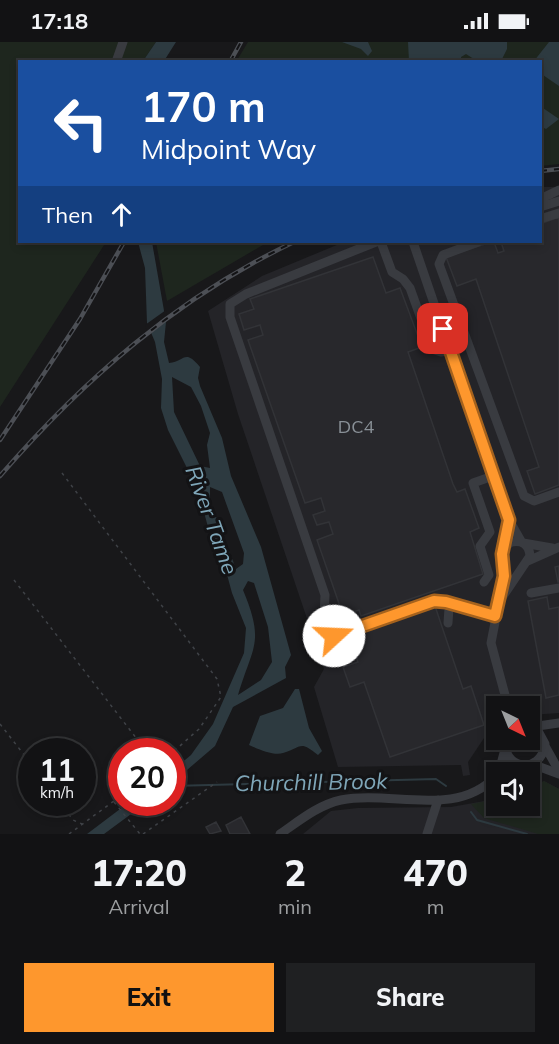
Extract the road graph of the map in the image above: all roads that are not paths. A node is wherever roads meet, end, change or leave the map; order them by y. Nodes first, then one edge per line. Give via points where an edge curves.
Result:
1 (123, 42) edge
2 (117, 60) edge
3 (559, 190) edge
4 (542, 198) edge
5 (559, 201) edge
6 (542, 206) edge
7 (559, 213) edge
8 (542, 218) edge
9 (374, 243) edge
10 (381, 243) edge
11 (414, 243) edge
12 (475, 243) edge
13 (450, 350) junction
14 (493, 476) junction
15 (559, 492) edge
16 (509, 520) junction
17 (522, 542) junction
18 (555, 547) edge
19 (504, 548) junction
20 (503, 559) junction
21 (526, 564) junction
22 (484, 582) dead end
23 (559, 588) edge
24 (531, 593) dead end
25 (499, 601) junction
26 (454, 604) junction
27 (495, 616) junction
28 (448, 623) dead end
29 (506, 696) edge
30 (557, 723) edge
31 (540, 725) edge
32 (540, 735) edge
33 (544, 742) junction
34 (508, 750) edge
35 (518, 762) edge
36 (534, 762) edge
37 (540, 768) edge
38 (559, 773) edge
39 (486, 784) edge
40 (438, 800) junction
41 (280, 834) edge
42 (427, 834) edge

1 - 2 street
3 - 4 street
5 - 6 street
7 - 8 street
9 - 26 street via 246,294 230,304 230,317 325,595 324,617 334,636 434,601
10 - 13 street via 392,272 410,288 432,349
11 - 13 street
12 - 15 street via 443,255 439,264 525,496 534,501
13 - 14 street
14 - 16 street
14 - 22 street via 473,483 490,532 480,546 489,576
16 - 17 street
16 - 19 street
17 - 18 street
17 - 19 street via 511,542
17 - 21 street via 529,551
18 - 21 street
19 - 20 street
20 - 21 street via 513,568
20 - 25 street
21 - 25 street
23 - 24 street
25 - 27 street
26 - 27 street
26 - 28 street via 449,608
27 - 29 street via 493,654
30 - 31 street
30 - 33 street via 547,730
32 - 33 street
33 - 36 street via 540,759
33 - 38 street
34 - 35 street via 511,760
37 - 38 street
39 - 40 street via 461,798
40 - 41 street via 343,800 319,808
40 - 42 street

